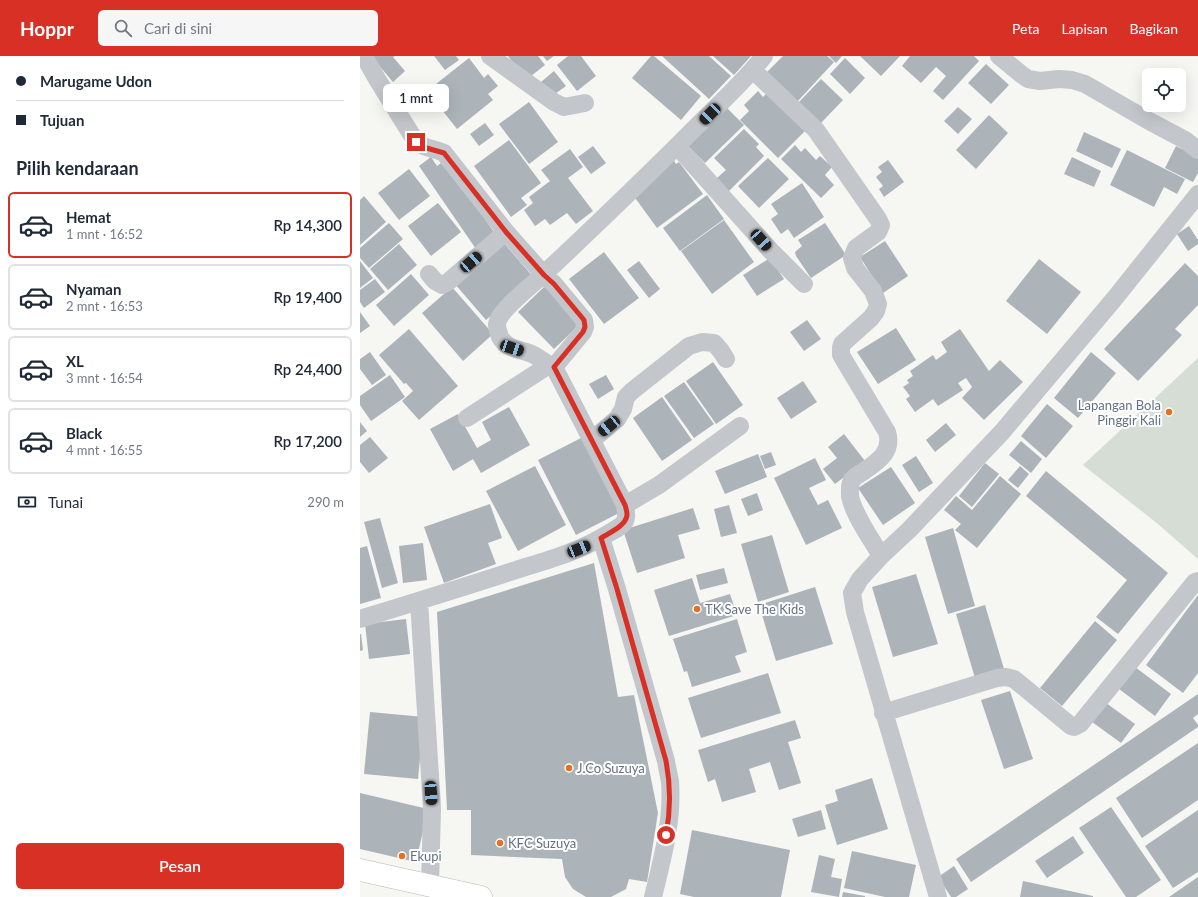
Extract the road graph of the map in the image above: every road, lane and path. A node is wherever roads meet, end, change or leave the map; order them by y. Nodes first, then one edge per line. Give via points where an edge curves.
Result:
1 (364, 56) edge
2 (490, 56) edge
3 (764, 56) edge
4 (999, 56) edge
5 (753, 70) junction
6 (585, 102) dead end
7 (677, 146) junction
8 (1198, 150) edge
9 (1198, 194) edge
10 (506, 232) junction
11 (429, 274) dead end
12 (544, 275) junction
13 (804, 284) dead end
14 (726, 358) dead end
15 (552, 366) junction
16 (467, 418) dead end
17 (740, 426) dead end
18 (592, 440) junction
19 (625, 505) junction
20 (601, 538) junction
21 (881, 556) junction
22 (1198, 581) edge
23 (419, 602) junction
24 (360, 619) edge
25 (883, 713) junction
26 (360, 870) edge
27 (430, 886) junction
28 (480, 897) edge
29 (653, 897) edge
30 (938, 897) edge

1 - 10 street via 416,142 423,147 444,153
2 - 6 street via 564,107
3 - 5 street
4 - 8 street via 1028,79 1040,82 1072,80 1085,84 1185,140
5 - 7 street
5 - 21 street via 816,130 881,225 878,232 856,248 852,258 855,268 873,291 878,304 876,311 872,318 840,348 841,355 888,437 887,450 875,463 852,480 850,490 857,516
7 - 12 street
7 - 13 street
9 - 21 street via 1115,298 1002,432
10 - 11 street via 448,282 442,284
10 - 12 street
12 - 15 street via 584,320 585,327
12 - 15 street via 515,299 500,317 497,325 503,341 512,348 534,355
14 - 18 street via 714,343 702,342 689,346 632,391 617,419
15 - 16 street
15 - 18 street
17 - 19 street via 659,485
18 - 19 street
19 - 20 street via 627,516 622,525
20 - 23 street via 566,554
20 - 29 street via 624,611 670,782 668,824
21 - 25 street via 860,579 852,593 854,612
22 - 25 street via 1076,726 1071,726 1014,680 1006,677
23 - 24 street
23 - 27 street via 432,808
25 - 30 street
26 - 27 highway
27 - 28 highway

